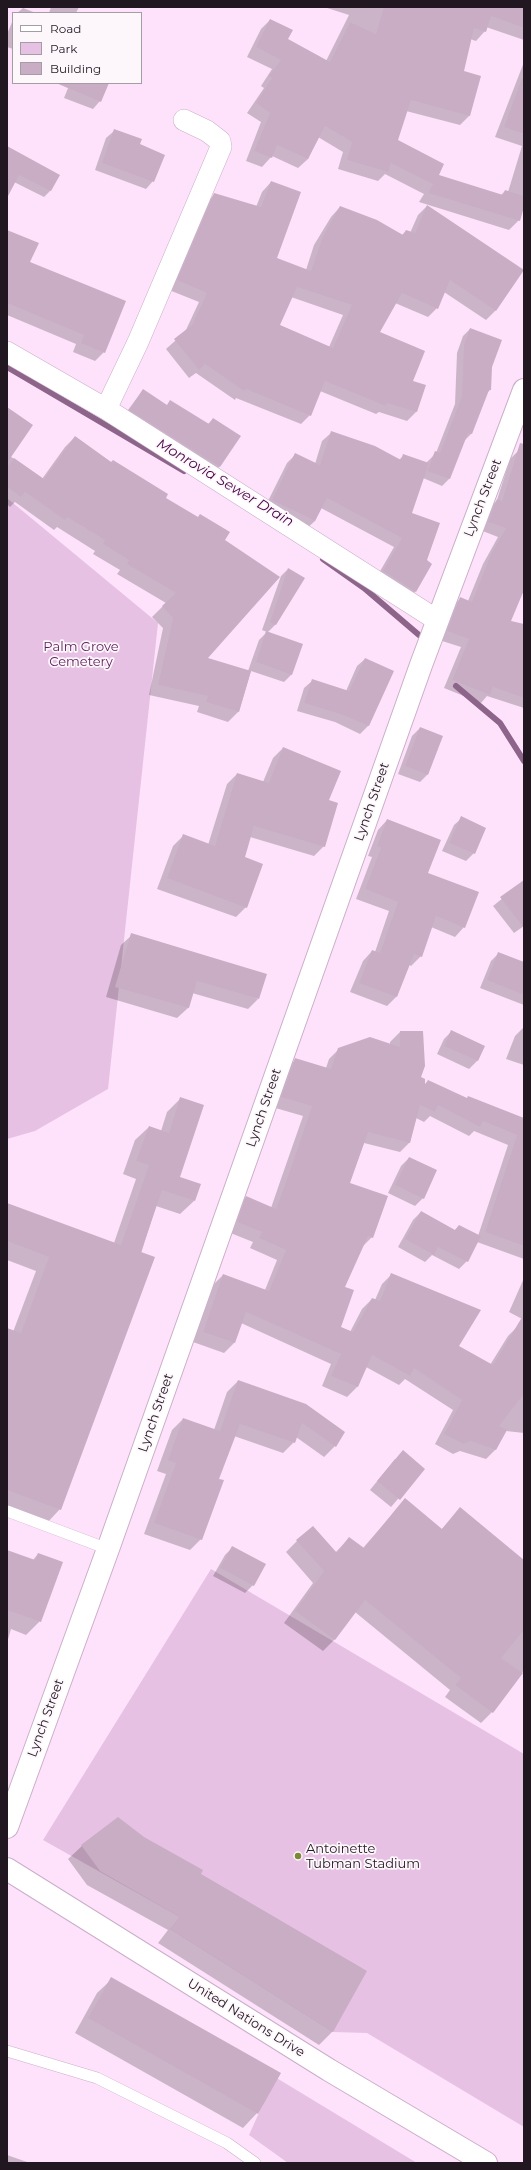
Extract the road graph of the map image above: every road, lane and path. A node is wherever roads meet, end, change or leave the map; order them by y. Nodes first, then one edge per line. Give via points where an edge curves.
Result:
1 (184, 120) dead end
2 (7, 352) edge
3 (524, 390) edge
4 (106, 409) junction
5 (437, 620) junction
6 (7, 1511) edge
7 (108, 1549) junction
8 (7, 1827) edge
9 (7, 1869) edge
10 (7, 2051) edge
11 (254, 2163) edge
12 (486, 2163) edge

1 - 4 street via 207,131 220,141 221,147 138,342
2 - 4 street
3 - 5 street, Lynch Street
4 - 5 street
5 - 7 street, Lynch Street
6 - 7 lane
7 - 8 street, Lynch Street
9 - 12 street, United Nations Drive via 329,2070
10 - 11 lane via 97,2078 227,2143

